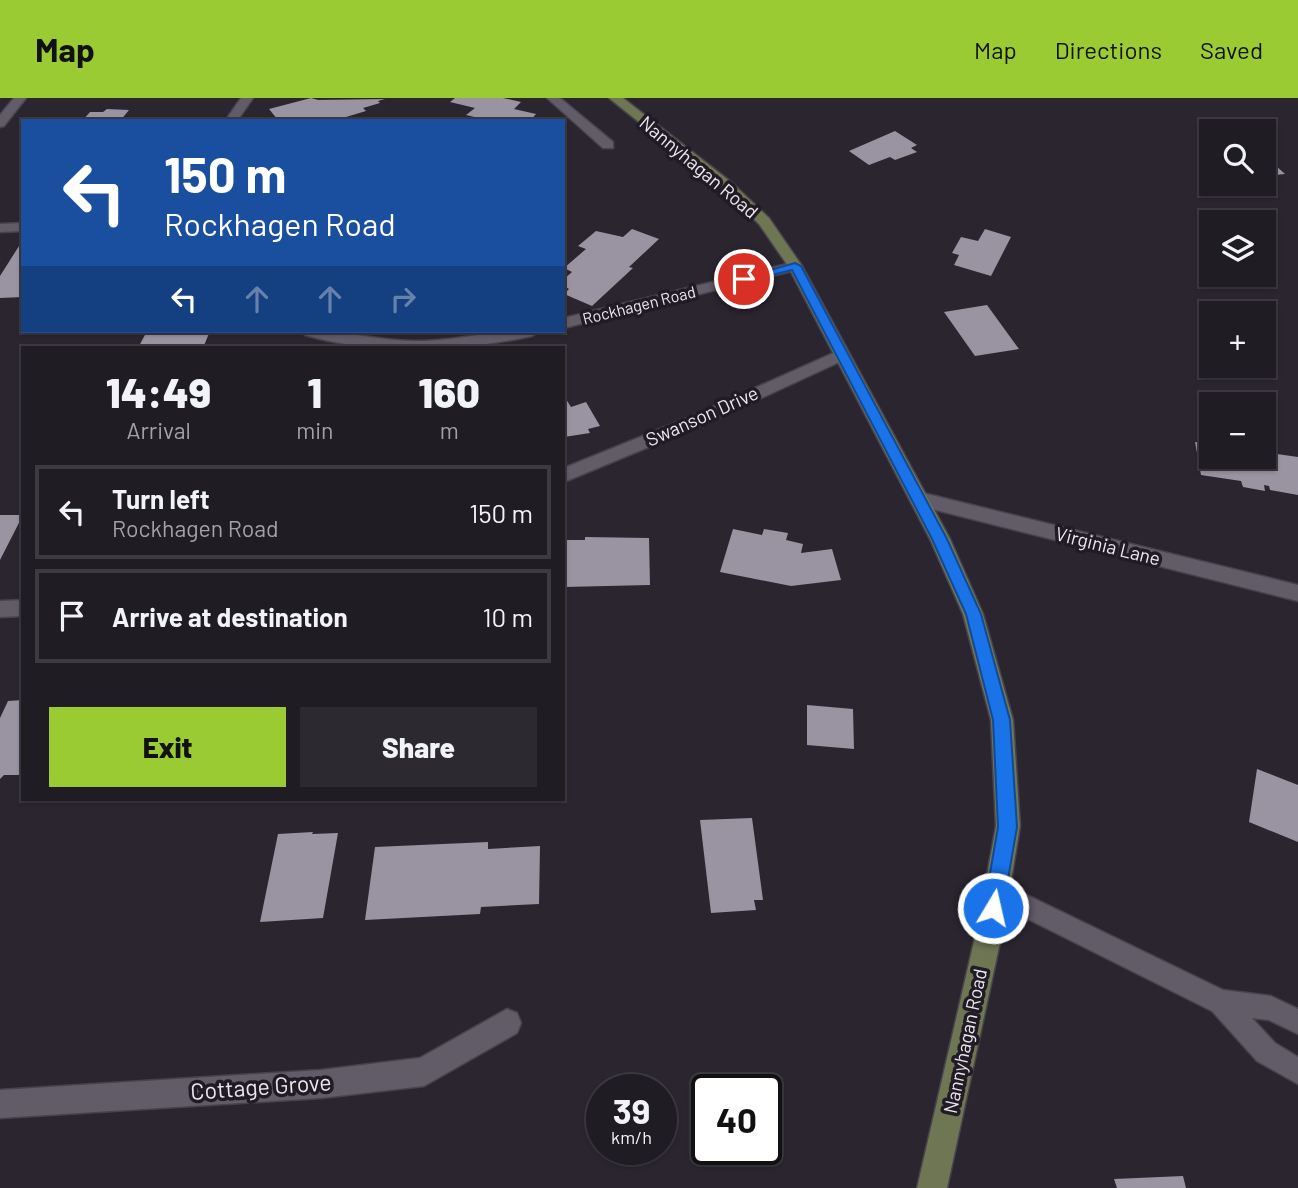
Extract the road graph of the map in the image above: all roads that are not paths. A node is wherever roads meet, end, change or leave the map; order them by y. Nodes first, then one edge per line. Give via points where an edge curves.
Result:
1 (20, 98) edge
2 (247, 98) edge
3 (553, 98) edge
4 (615, 98) edge
5 (232, 119) edge
6 (0, 123) edge
7 (608, 145) dead end
8 (21, 227) edge
9 (0, 228) edge
10 (795, 266) junction
11 (565, 323) edge
12 (317, 333) edge
13 (521, 333) edge
14 (414, 346) edge
15 (443, 346) edge
16 (840, 355) junction
17 (565, 475) edge
18 (919, 499) junction
19 (1298, 593) edge
20 (0, 608) edge
21 (21, 608) edge
22 (996, 891) junction
23 (1221, 1002) junction
24 (1298, 1021) edge
25 (508, 1023) dead end
26 (1298, 1071) edge
27 (0, 1104) edge
28 (932, 1188) edge

1 - 6 street
2 - 5 street
3 - 7 street
4 - 10 street, Nannyhagan Road via 726,185 764,221
8 - 9 street
10 - 11 street, Rockhagen Road
10 - 16 street, Nannyhagan Road
12 - 14 street via 342,341
13 - 15 street
16 - 17 street, Swanson Drive
16 - 18 street, Nannyhagan Road
18 - 19 street, Virginia Lane
18 - 22 street, Nannyhagan Road via 973,614 1002,720 1007,827
20 - 21 street
22 - 23 lane
22 - 28 street, Nannyhagan Road
23 - 24 lane via 1271,1008
23 - 26 lane via 1266,1052
25 - 27 street, Cottage Grove via 424,1072 321,1084

